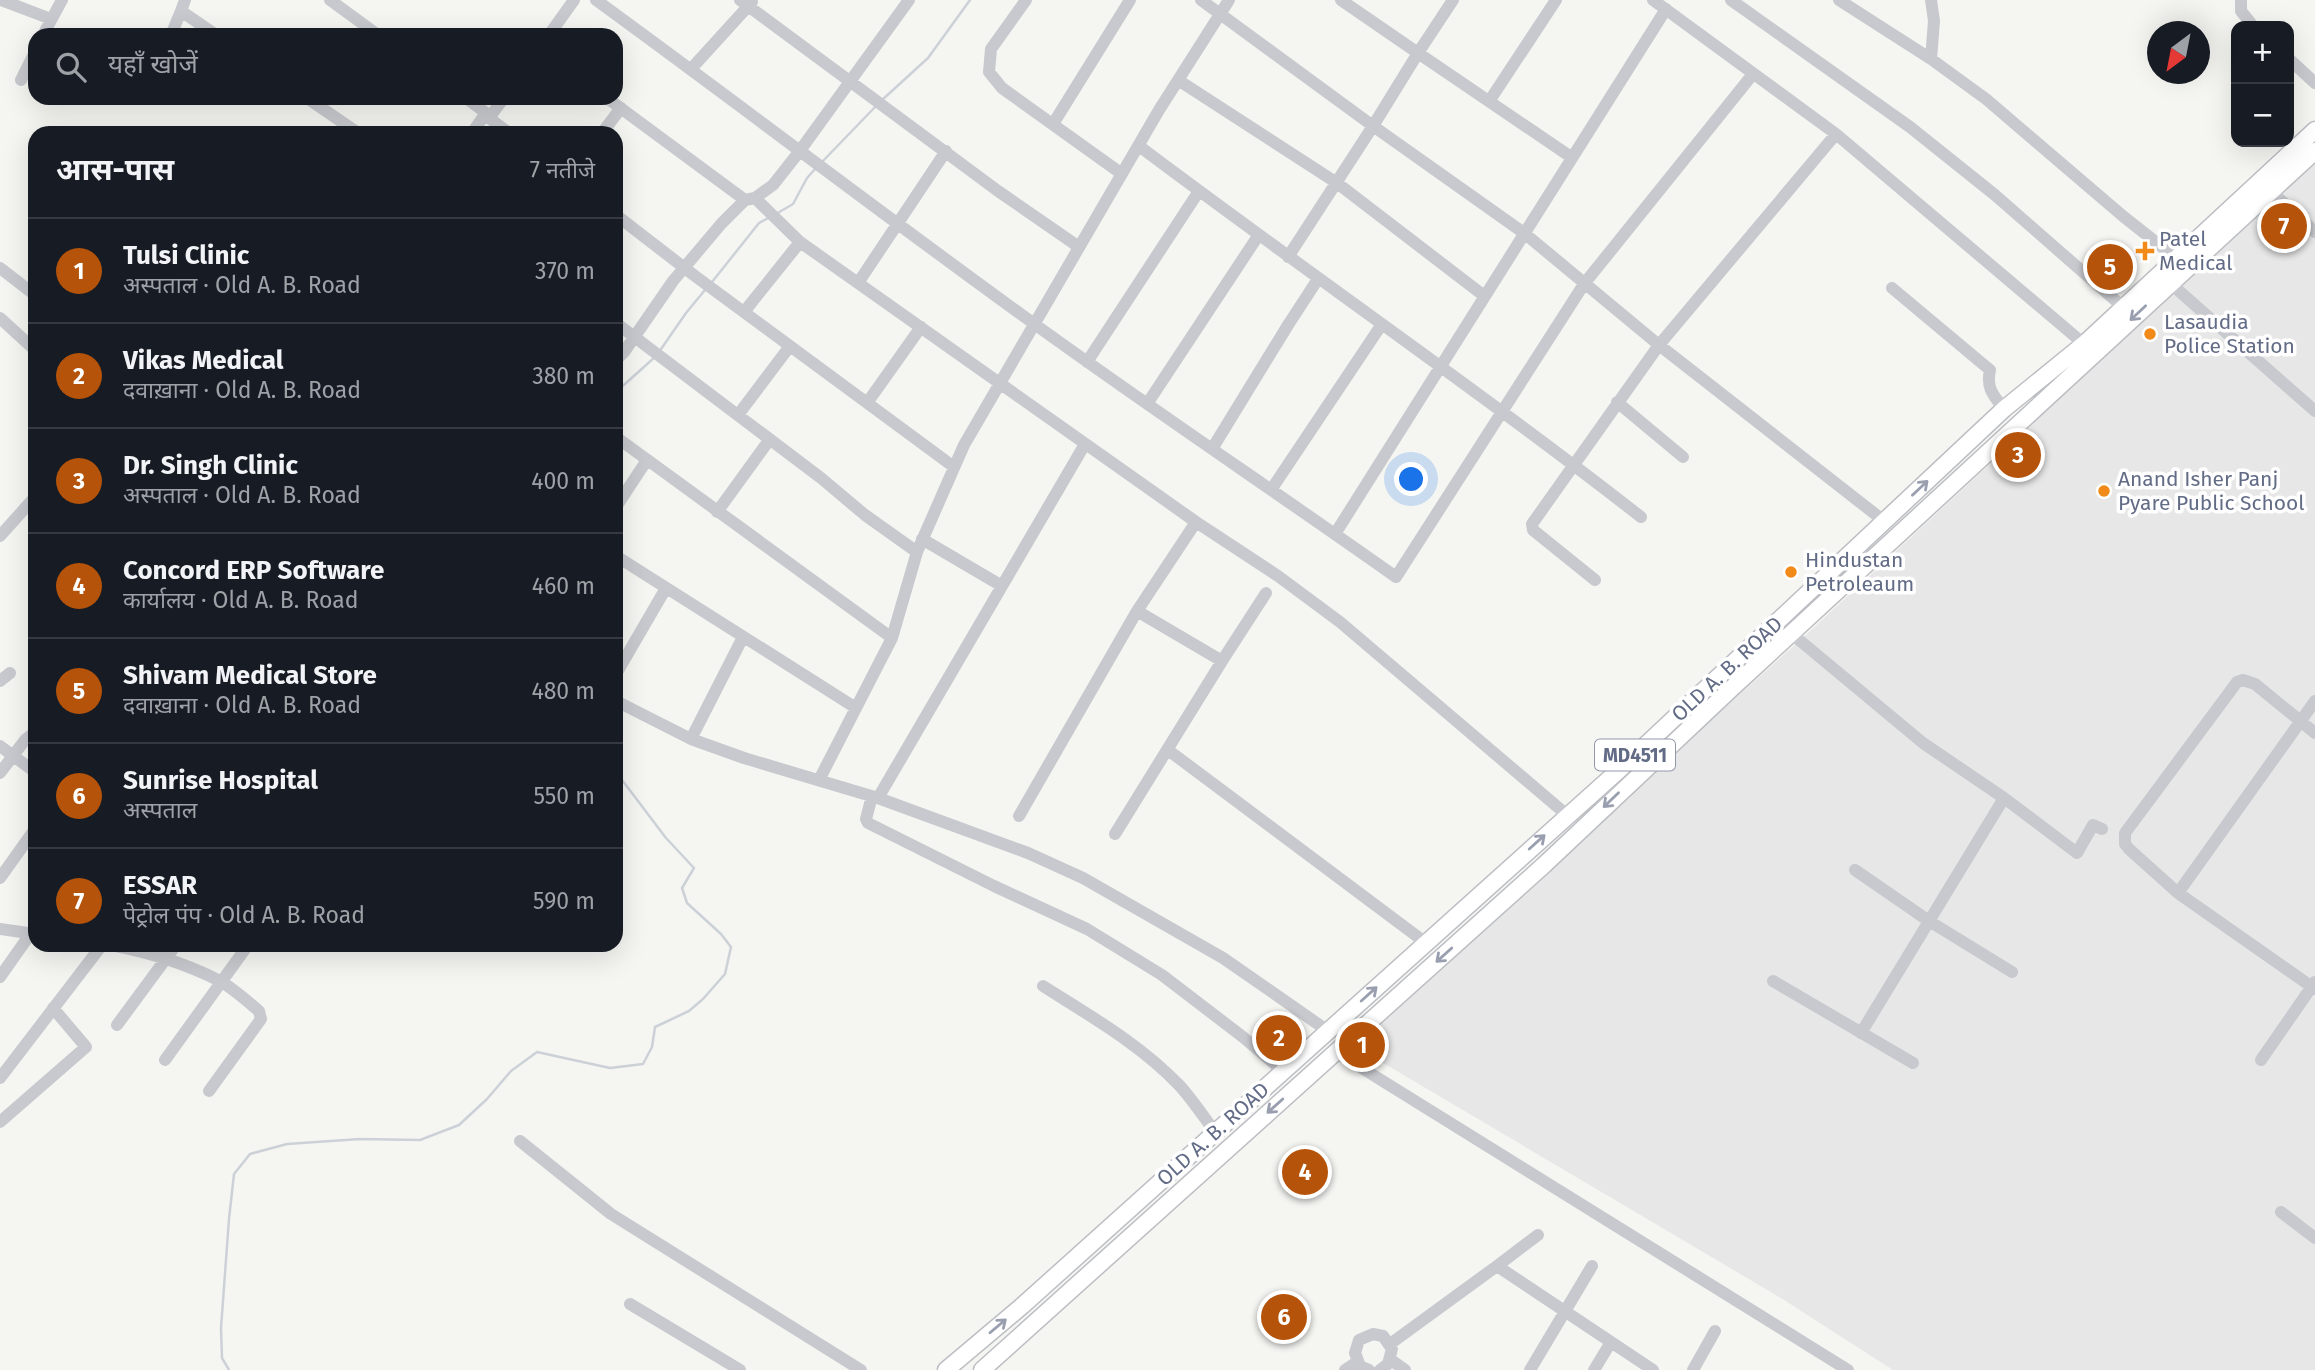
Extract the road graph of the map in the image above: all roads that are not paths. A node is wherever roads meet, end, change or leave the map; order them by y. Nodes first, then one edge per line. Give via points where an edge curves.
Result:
1 (1, 0) edge
2 (62, 0) edge
3 (330, 0) edge
4 (574, 0) edge
5 (596, 0) edge
6 (1026, 0) edge
7 (1130, 0) edge
8 (1201, 0) edge
9 (1229, 0) edge
10 (1340, 0) edge
11 (1453, 0) edge
12 (1556, 0) edge
13 (1653, 0) edge
14 (1731, 0) edge
15 (1839, 0) edge
16 (1931, 0) edge
17 (2241, 0) edge
18 (747, 2) edge
19 (903, 2) edge
20 (183, 5) edge
21 (1666, 9) junction
22 (1220, 15) junction
23 (51, 19) junction
24 (2249, 21) edge
25 (46, 28) edge
26 (174, 28) edge
27 (208, 28) edge
28 (368, 28) edge
29 (554, 28) edge
30 (1418, 53) junction
31 (1931, 59) junction
32 (2294, 64) edge
33 (28, 66) edge
34 (691, 69) junction
35 (1752, 74) junction
36 (21, 80) dead end
37 (1178, 80) junction
38 (851, 81) junction
39 (2315, 83) edge
40 (1490, 100) junction
41 (317, 105) edge
42 (475, 105) edge
43 (499, 105) edge
44 (617, 105) edge
45 (621, 108) junction
46 (1053, 124) junction
47 (348, 126) edge
48 (477, 126) edge
49 (500, 126) edge
50 (607, 126) edge
51 (1373, 127) junction
52 (2315, 130) edge
53 (1836, 134) junction
54 (1139, 146) junction
55 (946, 151) junction
56 (2315, 151) edge
57 (805, 156) junction
58 (1571, 157) junction
59 (1122, 174) junction
60 (1336, 183) junction
61 (1199, 191) junction
62 (2271, 191) junction
63 (750, 199) junction
64 (623, 220) edge
65 (897, 224) junction
66 (2315, 232) edge
67 (1524, 233) junction
68 (1258, 236) junction
69 (800, 242) junction
70 (1079, 247) junction
71 (1288, 257) junction
72 (2176, 258) junction
73 (684, 267) junction
74 (0, 268) edge
75 (1318, 279) junction
76 (858, 283) junction
77 (2170, 283) junction
78 (1584, 284) junction
79 (1892, 288) dead end
80 (28, 290) edge
81 (1483, 295) junction
82 (2123, 307) junction
83 (744, 312) junction
84 (0, 318) edge
85 (1034, 324) junction
86 (1382, 324) junction
87 (921, 327) junction
88 (623, 328) edge
89 (635, 337) junction
90 (28, 343) edge
91 (2084, 344) junction
92 (1659, 345) junction
93 (790, 346) junction
94 (623, 352) edge
95 (1087, 362) junction
96 (1441, 366) junction
97 (1000, 385) junction
98 (1617, 402) junction
99 (867, 403) junction
100 (1147, 404) junction
101 (2004, 410) junction
102 (2315, 411) edge
103 (1502, 413) junction
104 (738, 415) junction
105 (770, 439) junction
106 (623, 442) edge
107 (1085, 444) junction
108 (1212, 449) junction
109 (1683, 457) dead end
110 (647, 460) junction
111 (1573, 464) junction
112 (954, 467) junction
113 (1270, 489) junction
114 (623, 496) edge
115 (28, 505) edge
116 (717, 512) junction
117 (1641, 517) dead end
118 (1884, 521) junction
119 (1196, 522) junction
120 (1335, 534) junction
121 (0, 536) edge
122 (922, 539) junction
123 (917, 552) junction
124 (623, 560) edge
125 (1595, 580) dead end
126 (1002, 586) junction
127 (666, 588) junction
128 (1266, 593) dead end
129 (1137, 611) junction
130 (1792, 634) junction
131 (743, 637) junction
132 (892, 638) junction
133 (1222, 661) junction
134 (623, 662) edge
135 (2315, 701) edge
136 (623, 705) edge
137 (856, 708) junction
138 (2300, 722) junction
139 (2315, 733) edge
140 (691, 739) junction
141 (28, 740) edge
142 (0, 746) edge
143 (1168, 750) junction
144 (13, 756) junction
145 (28, 767) edge
146 (0, 773) edge
147 (819, 780) junction
148 (875, 797) junction
149 (2004, 798) junction
150 (1567, 815) junction
151 (1019, 816) dead end
152 (2102, 830) dead end
153 (1115, 834) dead end
154 (28, 839) edge
155 (1855, 870) dead end
156 (0, 878) edge
157 (2178, 893) junction
158 (1929, 921) junction
159 (0, 929) edge
160 (28, 932) edge
161 (28, 940) edge
162 (1426, 943) junction
163 (97, 952) edge
164 (145, 952) edge
165 (170, 952) edge
166 (243, 952) edge
167 (165, 959) junction
168 (2012, 972) dead end
169 (0, 977) edge
170 (1773, 981) dead end
171 (222, 982) junction
172 (1043, 986) dead end
173 (2314, 986) edge
174 (53, 1008) junction
175 (117, 1025) dead end
176 (1328, 1031) junction
177 (1861, 1033) junction
178 (1336, 1052) junction
179 (165, 1060) dead end
180 (2261, 1060) dead end
181 (1913, 1063) dead end
182 (1283, 1071) junction
183 (0, 1078) edge
184 (209, 1091) dead end
185 (0, 1122) edge
186 (1215, 1132) junction
187 (520, 1141) dead end
188 (2281, 1212) dead end
189 (1538, 1235) dead end
190 (2315, 1238) edge
191 (1497, 1266) junction
192 (1592, 1266) dead end
193 (630, 1304) dead end
194 (1022, 1306) junction
195 (1564, 1313) junction
196 (1035, 1324) junction
197 (1716, 1331) dead end
198 (1611, 1342) junction
199 (1390, 1344) junction
200 (1391, 1360) junction
201 (1357, 1362) junction
202 (986, 1369) edge
203 (740, 1370) edge
204 (861, 1370) edge
205 (946, 1370) edge
206 (1345, 1370) edge
207 (1369, 1370) edge
208 (1380, 1370) edge
209 (1405, 1370) edge
210 (1530, 1370) edge
211 (1594, 1370) edge
212 (1653, 1370) edge
213 (1693, 1370) edge
214 (1848, 1370) edge

1 - 23 street
2 - 23 street
3 - 28 street
4 - 29 street
5 - 34 street
6 - 46 street via 991,49 989,72 1002,88
7 - 46 street
8 - 22 street
9 - 22 street
10 - 30 street
11 - 30 street
12 - 40 street
13 - 21 street
14 - 82 street via 1910,127
15 - 31 street
16 - 31 street
17 - 24 street via 2241,11
18 - 34 street
18 - 38 street
19 - 38 street
20 - 26 street
20 - 27 street
21 - 35 street
21 - 58 street
22 - 37 street
22 - 51 street
23 - 25 street
30 - 40 street
30 - 51 street
31 - 72 street via 1986,99
32 - 39 street
33 - 36 street
34 - 57 street
35 - 53 street
35 - 78 street
37 - 54 street
37 - 60 street
38 - 55 street
38 - 57 street
40 - 58 street
41 - 47 street
42 - 48 street via 486,113
43 - 49 street via 489,118
44 - 45 street
45 - 50 street
45 - 63 street
46 - 59 street
51 - 60 street
51 - 67 street
52 - 72 main road, OLD A. B. ROAD / MD4511
53 - 91 street
53 - 92 street
54 - 59 street
54 - 61 street
55 - 65 street
55 - 70 street
56 - 62 main road, OLD A. B. ROAD / MD4511
57 - 63 street
57 - 65 street
58 - 67 street
59 - 70 street
60 - 71 street
60 - 81 street
61 - 68 street
61 - 95 street
62 - 66 street
62 - 77 main road, OLD A. B. ROAD / MD4511
63 - 69 street
63 - 73 street
64 - 73 street
65 - 76 street
65 - 85 street
67 - 78 street
67 - 81 street
68 - 71 street
68 - 100 street
69 - 76 street
69 - 83 street
70 - 85 street
71 - 75 street
72 - 82 main road, OLD A. B. ROAD / MD4511
73 - 83 street
73 - 89 street
74 - 80 street
75 - 86 street
75 - 108 street
76 - 87 street
77 - 102 street
77 -> 130 main road, OLD A. B. ROAD / MD4511
78 - 92 street
78 - 103 street
79 - 101 street via 1990,370 1989,391
81 - 96 street
82 - 91 main road, OLD A. B. ROAD / MD4511
83 - 93 street
84 - 90 street
85 - 95 street
85 - 97 street
86 - 96 street
86 - 113 street
87 - 97 street
87 - 99 street
88 - 89 street
89 - 94 street
89 - 104 street
91 - 101 main road, OLD A. B. ROAD / MD4511
92 - 98 street
92 - 118 street
93 - 99 street
93 - 104 street
95 - 100 street
96 - 103 street
96 - 120 street
97 - 107 street
97 - 112 street
98 - 109 street
98 - 111 street
99 - 112 street
100 - 108 street
118 -> 101 main road, OLD A. B. ROAD / MD4511
103 - 111 street
103 - 120 street via 1396,577
104 - 105 street
105 - 116 street
105 - 123 street
106 - 110 street
107 - 119 street
107 - 126 street
108 - 113 street
110 - 114 street
110 - 116 street
111 - 117 street
111 - 125 street via 1532,524 1533,530
112 - 122 street
113 - 120 street
115 - 121 street
116 - 132 street
118 - 150 main road, OLD A. B. ROAD / MD4511
119 - 129 street
119 - 150 street via 1340,622
122 - 123 street
122 - 126 street
123 - 132 street
124 - 127 street
126 - 148 street
127 - 131 street
127 - 134 street
128 - 133 street
129 - 133 street
129 - 151 street
130 - 149 street via 1923,743
130 -> 178 main road, OLD A. B. ROAD / MD4511
131 - 137 street
131 - 140 street
132 - 137 street
133 - 143 street
135 - 138 street
136 - 140 street
137 - 147 street
138 - 139 street
138 - 157 street
138 - 157 street via 2255,684 2237,682 2125,833 2129,849
140 - 147 street
141 - 144 street
142 - 144 street
143 - 153 street
143 - 162 street
144 - 145 street
144 - 146 street
147 - 148 street
148 - 176 street via 1083,877 1223,958
148 - 182 street via 868,823 1087,929 1161,975
149 - 152 street via 2077,853 2093,825
149 - 158 street
162 -> 150 main road, OLD A. B. ROAD / MD4511
154 - 156 street
155 - 158 street
157 - 173 street
158 - 168 street
158 - 177 street
159 - 160 street
161 - 169 street
176 -> 162 main road, OLD A. B. ROAD / MD4511
163 - 174 street
164 - 167 street
165 - 167 street
166 - 171 street
167 - 171 street
167 - 175 street
170 - 177 street
171 - 179 street
171 - 184 street via 261,1017
172 - 186 street via 1145,1054 1180,1085
173 - 180 street
174 - 183 street
174 - 185 street via 86,1047
176 - 182 main road, OLD A. B. ROAD / MD4511
177 - 181 street
178 -> 196 main road, OLD A. B. ROAD / MD4511
178 - 214 street
182 - 186 main road, OLD A. B. ROAD / MD4511
186 - 194 main road, OLD A. B. ROAD / MD4511
187 - 204 street via 611,1214
188 - 190 street
189 - 191 street
191 - 195 street
191 - 199 street
192 - 195 street
193 - 203 street
194 - 196 main road
205 -> 194 main road, OLD A. B. ROAD / MD4511
195 - 198 street
195 - 210 street
196 - 202 main road, OLD A. B. ROAD / MD4511
197 - 213 street
198 - 211 street
198 - 212 street
199 - 200 street
199 - 201 street via 1378,1334 1363,1337 1354,1353
200 - 208 street
200 - 209 street
201 - 206 street
201 - 207 street

